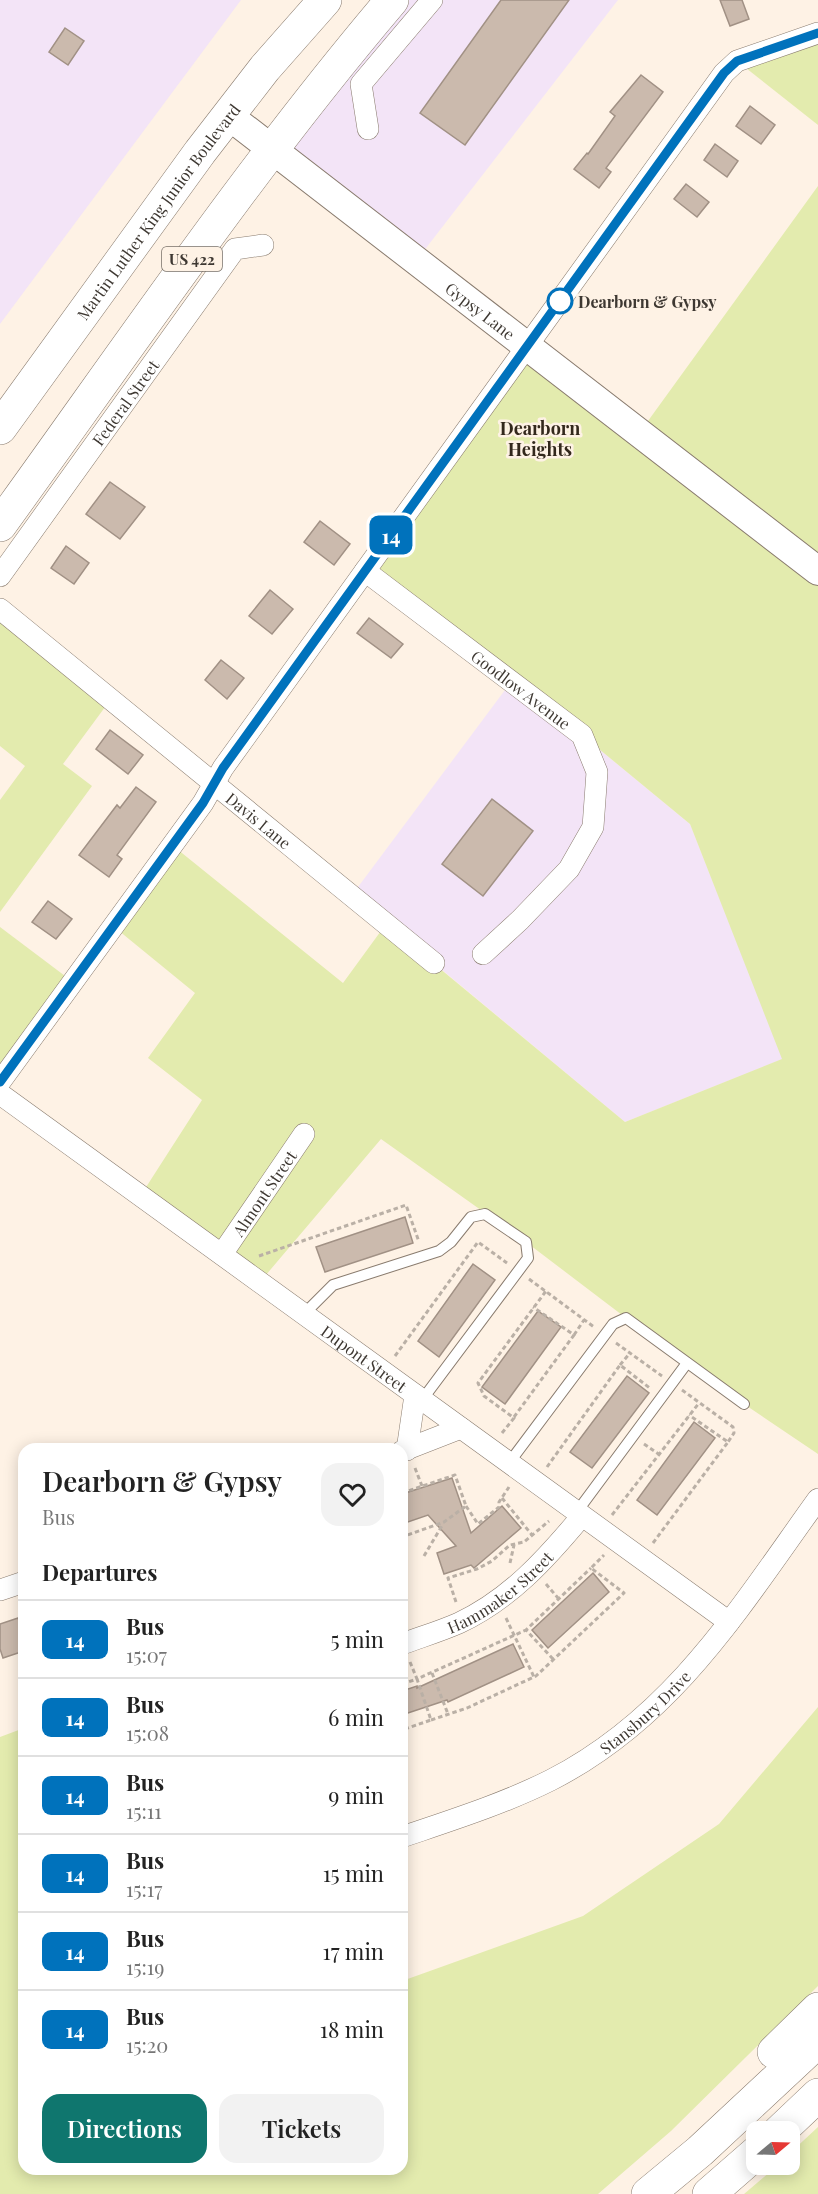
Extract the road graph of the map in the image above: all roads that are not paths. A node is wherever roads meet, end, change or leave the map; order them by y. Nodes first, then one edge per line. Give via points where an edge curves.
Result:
1 (325, 0) edge
2 (392, 0) edge
3 (432, 0) edge
4 (818, 33) edge
5 (229, 116) junction
6 (368, 129) dead end
7 (272, 150) junction
8 (262, 245) dead end
9 (528, 346) junction
10 (0, 428) edge
11 (0, 525) edge
12 (365, 571) junction
13 (818, 571) edge
14 (0, 576) edge
15 (0, 609) edge
16 (214, 784) junction
17 (483, 954) dead end
18 (434, 963) dead end
19 (0, 1082) edge
20 (0, 1094) edge
21 (304, 1134) dead end
22 (222, 1254) junction
23 (304, 1314) junction
24 (687, 1363) junction
25 (419, 1398) junction
26 (744, 1404) dead end
27 (461, 1428) junction
28 (407, 1443) edge
29 (408, 1449) edge
30 (510, 1474) junction
31 (818, 1499) edge
32 (571, 1516) junction
33 (18, 1584) edge
34 (0, 1590) edge
35 (729, 1622) junction
36 (408, 1642) edge
37 (408, 1835) edge
38 (818, 2009) edge
39 (818, 2041) edge
40 (818, 2095) edge
41 (791, 2121) edge
42 (700, 2151) junction
43 (746, 2161) edge
44 (648, 2194) edge
45 (709, 2194) edge

1 - 5 main road, Martin Luther King Junior Boulevard
2 - 7 main road, US 422
3 - 6 street via 361,84
4 - 9 street via 731,65
5 - 7 main road, Gypsy Lane
5 - 10 main road, Martin Luther King Junior Boulevard
7 - 9 main road, Gypsy Lane
7 - 11 main road, US 422
8 - 14 street, Federal Street via 235,249
9 - 12 street
9 - 13 main road, Gypsy Lane
12 - 16 street
12 - 17 street, Goodlow Avenue via 582,735 597,772 593,827 569,869
15 - 16 street, Davis Lane
16 - 18 street, Davis Lane
16 - 19 street
20 - 22 street, Dupont Street
21 - 22 street, Almont Street
22 - 23 street, Dupont Street
23 - 25 street, Dupont Street
23 - 25 lane via 333,1285 439,1251 471,1217 485,1214 526,1242 528,1258
24 - 26 lane
24 - 30 lane via 626,1318 613,1323
24 - 32 lane
25 - 27 street, Dupont Street
25 - 28 street
27 - 29 street
27 - 30 street, Dupont Street
30 - 32 street, Dupont Street via 535,1483
31 - 35 street, Stansbury Drive
32 - 35 street, Dupont Street via 600,1530
32 - 36 street, Hammaker Street via 542,1563 495,1601 460,1622
33 - 34 street
35 - 37 street, Stansbury Drive via 652,1710 600,1751 522,1794
38 - 42 main road via 764,2061
39 - 42 main road
40 - 41 main road
42 - 44 main road
43 - 45 main road

